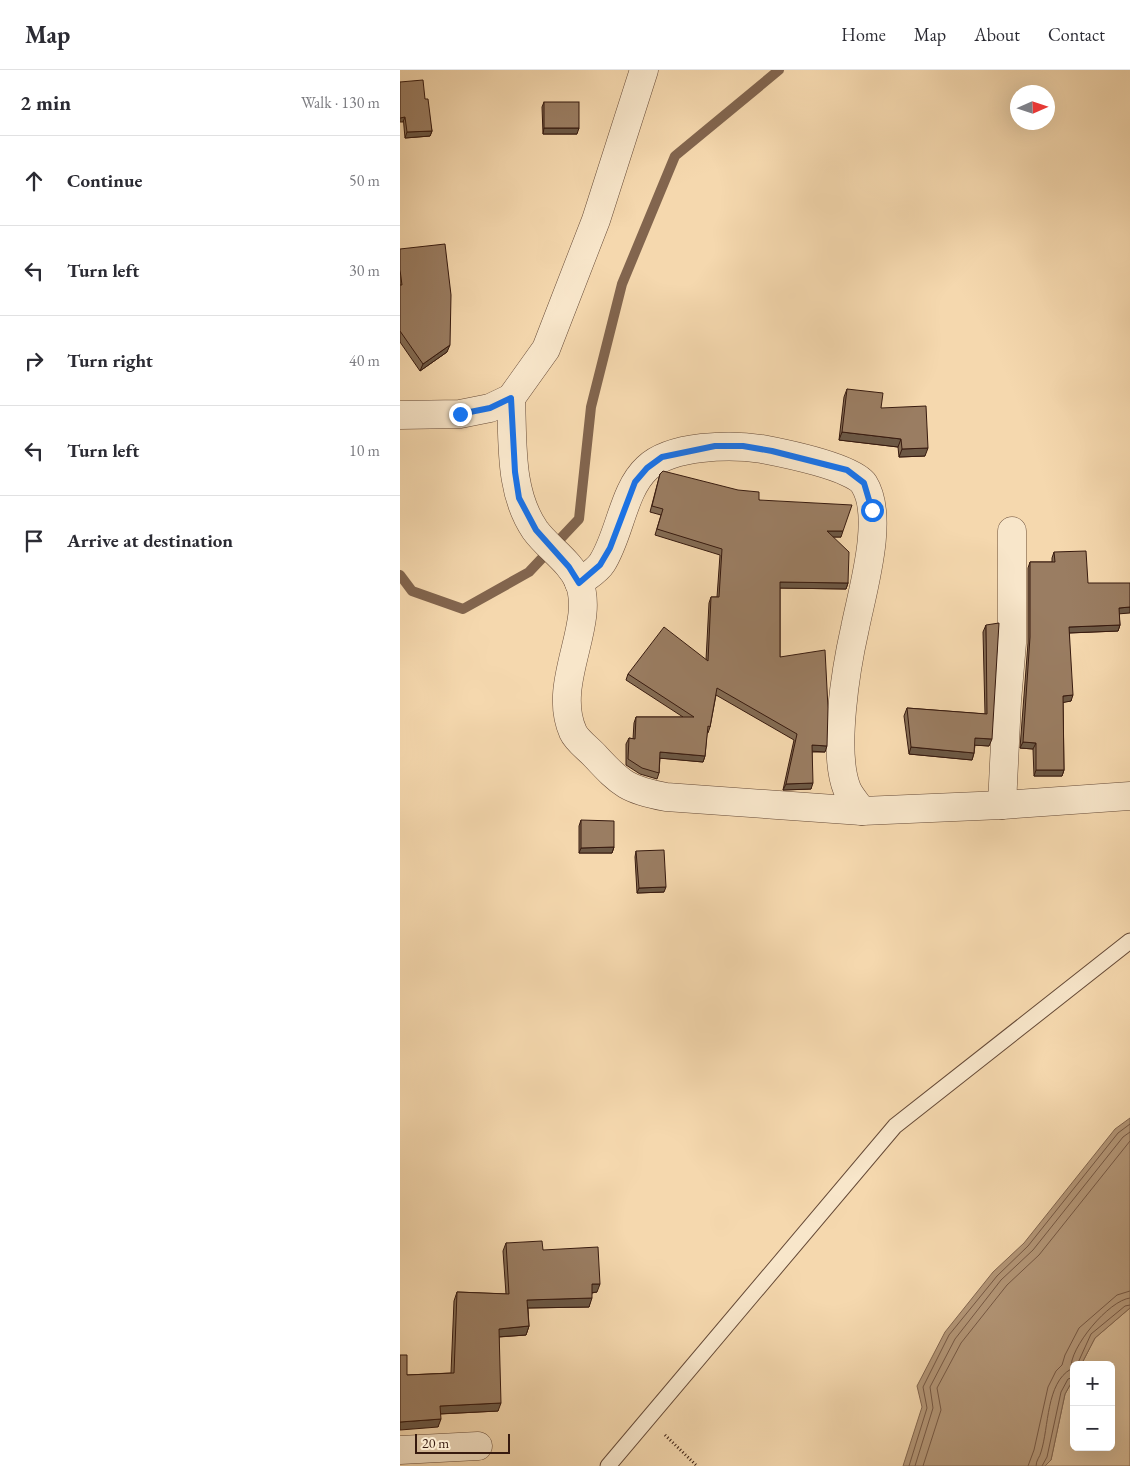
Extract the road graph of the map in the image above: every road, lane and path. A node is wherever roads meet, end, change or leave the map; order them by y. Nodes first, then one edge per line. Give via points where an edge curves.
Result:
1 (644, 70) edge
2 (511, 398) junction
3 (400, 415) edge
4 (1012, 531) dead end
5 (574, 575) junction
6 (1130, 796) edge
7 (1002, 805) junction
8 (862, 811) junction
9 (1130, 941) edge
10 (649, 1419) junction
11 (478, 1446) dead end
12 (400, 1450) edge
13 (608, 1466) edge
14 (697, 1466) edge

1 - 2 street via 596,220 546,348
2 - 3 street via 490,408 460,414
2 - 5 street via 519,498 536,530
4 - 7 street via 1012,643
5 - 8 street via 582,601 566,707 573,733 621,783 641,793 666,797
5 - 8 street via 600,565 610,548 635,482 662,457 715,446 743,446 847,470 864,483 872,510 872,542 854,630 841,724 842,771 847,790
6 - 7 street
7 - 8 street
9 - 10 lane via 895,1126
10 - 13 lane
10 - 14 path
11 - 12 street

